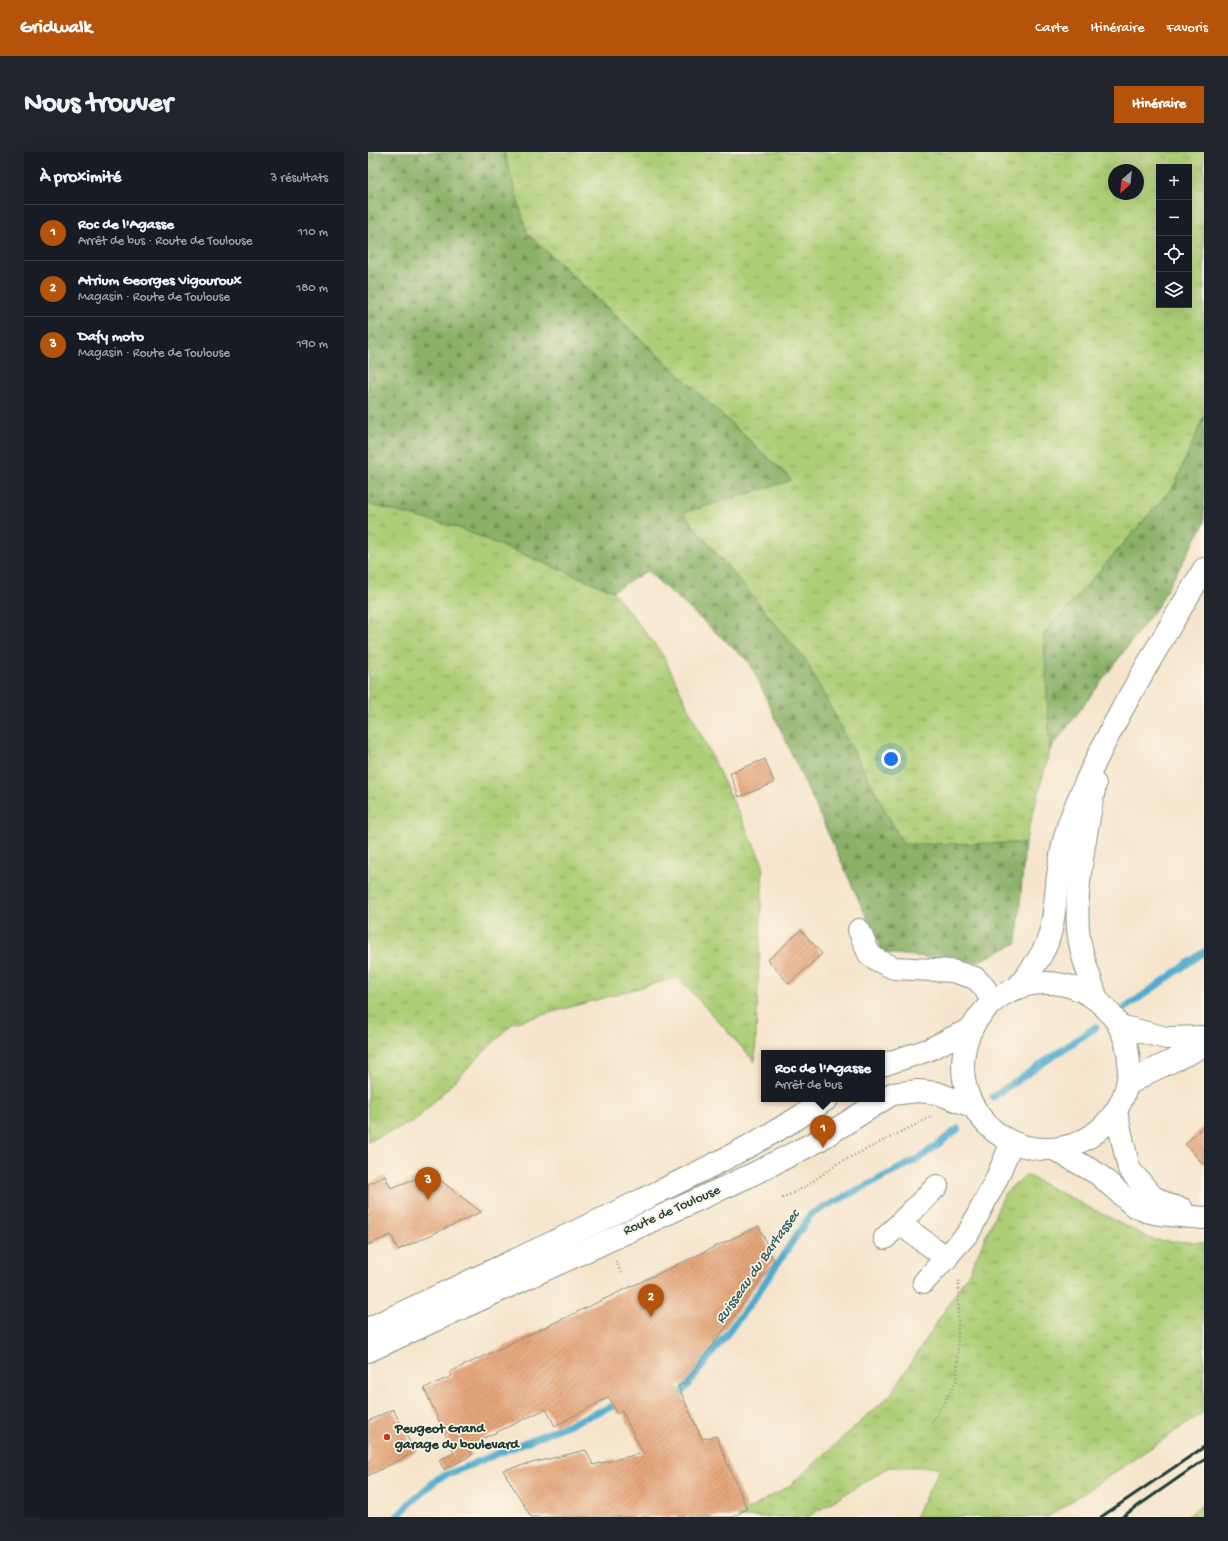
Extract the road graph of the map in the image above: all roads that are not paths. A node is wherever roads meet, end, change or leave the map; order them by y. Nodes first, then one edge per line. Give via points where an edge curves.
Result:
1 (1204, 569) edge
2 (1100, 752) junction
3 (859, 930) dead end
4 (1017, 988) junction
5 (1097, 1000) junction
6 (994, 1002) junction
7 (1120, 1026) junction
8 (972, 1028) junction
9 (1204, 1037) edge
10 (1204, 1046) edge
11 (885, 1064) edge
12 (1127, 1085) junction
13 (885, 1098) edge
14 (823, 1102) edge
15 (879, 1102) edge
16 (968, 1104) junction
17 (1116, 1112) junction
18 (1012, 1142) junction
19 (1054, 1149) junction
20 (937, 1186) dead end
21 (1204, 1217) edge
22 (947, 1258) junction
23 (924, 1282) dead end
24 (446, 1291) junction
25 (455, 1312) junction
26 (368, 1328) edge
27 (368, 1351) edge

1 - 2 main road
2 - 4 main road via 1072,816 1061,856 1055,910 1047,943 1033,969
2 - 5 main road via 1081,868 1077,914 1080,947
3 - 6 main road via 869,954 876,960 894,968 952,971 975,978
4 - 5 main road via 1044,983 1073,987
4 - 6 main road
5 - 7 main road
6 - 8 main road
7 - 9 main road via 1166,1038
7 - 12 main road via 1130,1064
8 - 11 main road via 928,1050
8 - 16 main road via 964,1054 964,1081
10 - 12 main road
12 - 17 main road
13 - 16 main road, Route de Toulouse via 892,1094 918,1091 937,1093
14 - 24 main road, Route de Toulouse via 795,1121 697,1174
15 - 25 main road, Route de Toulouse via 816,1142 749,1176
16 - 18 main road via 990,1127
17 - 19 main road via 1099,1131 1078,1143
17 - 21 main road via 1129,1168 1152,1196 1168,1205
18 - 19 main road via 1033,1148
18 - 22 main road via 969,1232
19 - 21 main road via 1098,1174 1133,1205 1146,1211
20 - 22 main road via 893,1231
22 - 23 main road
24 - 25 main road
24 - 26 main road, Route de Toulouse
25 - 27 main road, Route de Toulouse

